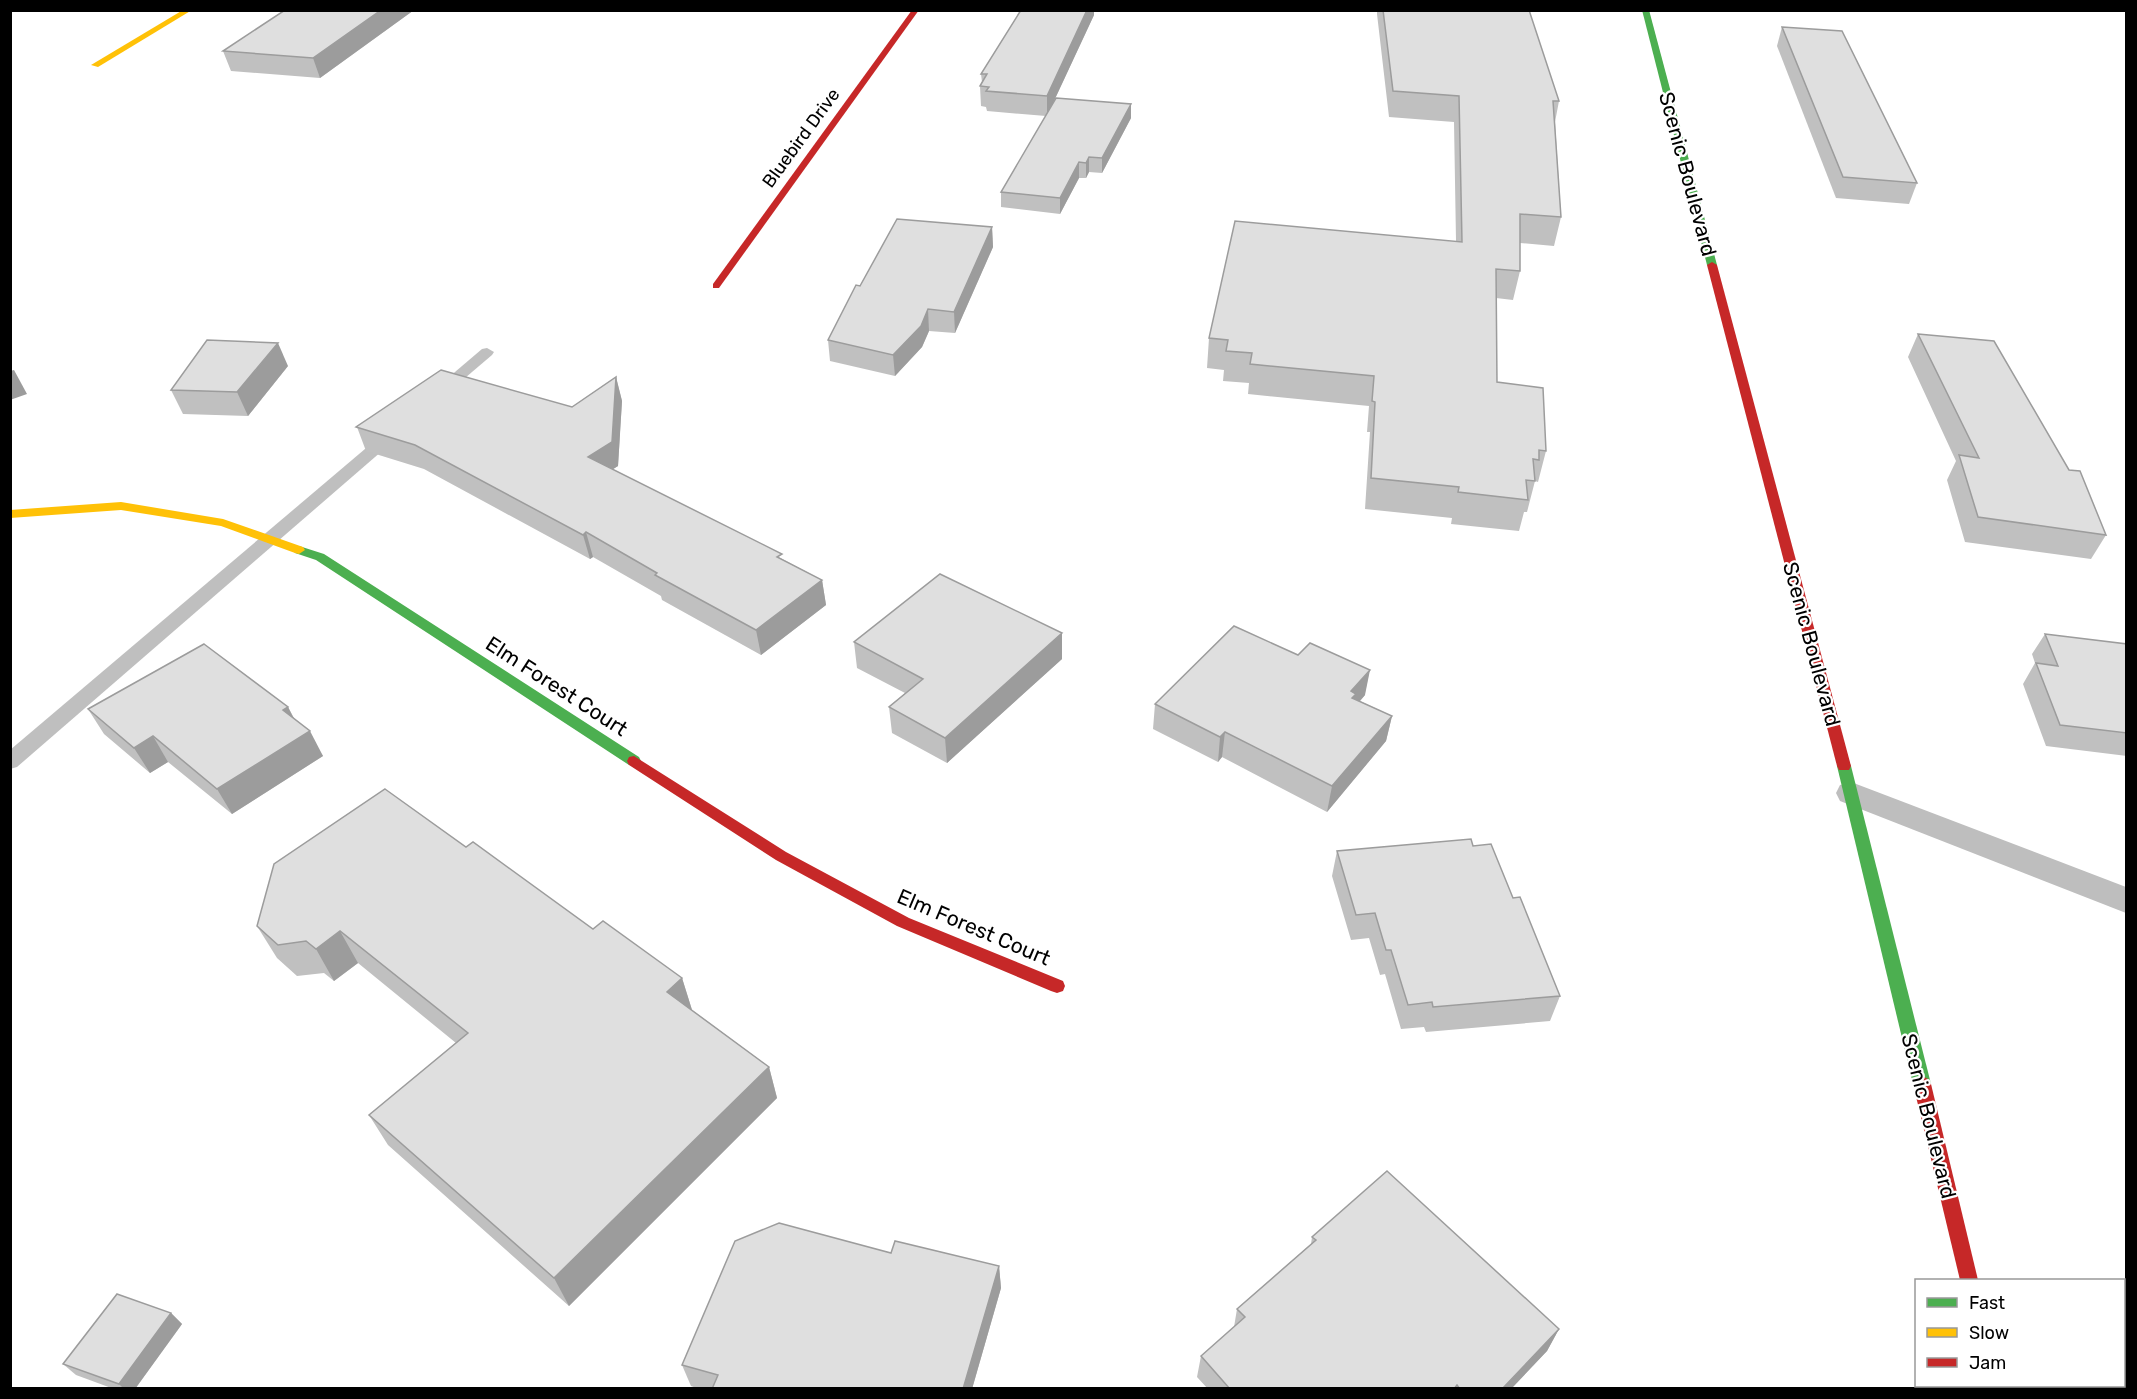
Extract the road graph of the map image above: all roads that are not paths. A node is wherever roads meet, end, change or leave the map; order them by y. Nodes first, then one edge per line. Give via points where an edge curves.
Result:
1 (189, 10) edge
2 (916, 10) edge
3 (1645, 10) edge
4 (95, 65) dead end
5 (716, 286) dead end
6 (10, 514) edge
7 (1851, 793) junction
8 (2127, 900) edge
9 (1057, 986) dead end
10 (1969, 1279) edge

1 - 4 street
2 - 5 street, Bluebird Drive
3 - 7 street, Scenic Boulevard
6 - 9 street, Elm Forest Court via 121,506 223,523 320,557 781,856 903,922
7 - 8 lane
7 - 10 street, Scenic Boulevard

